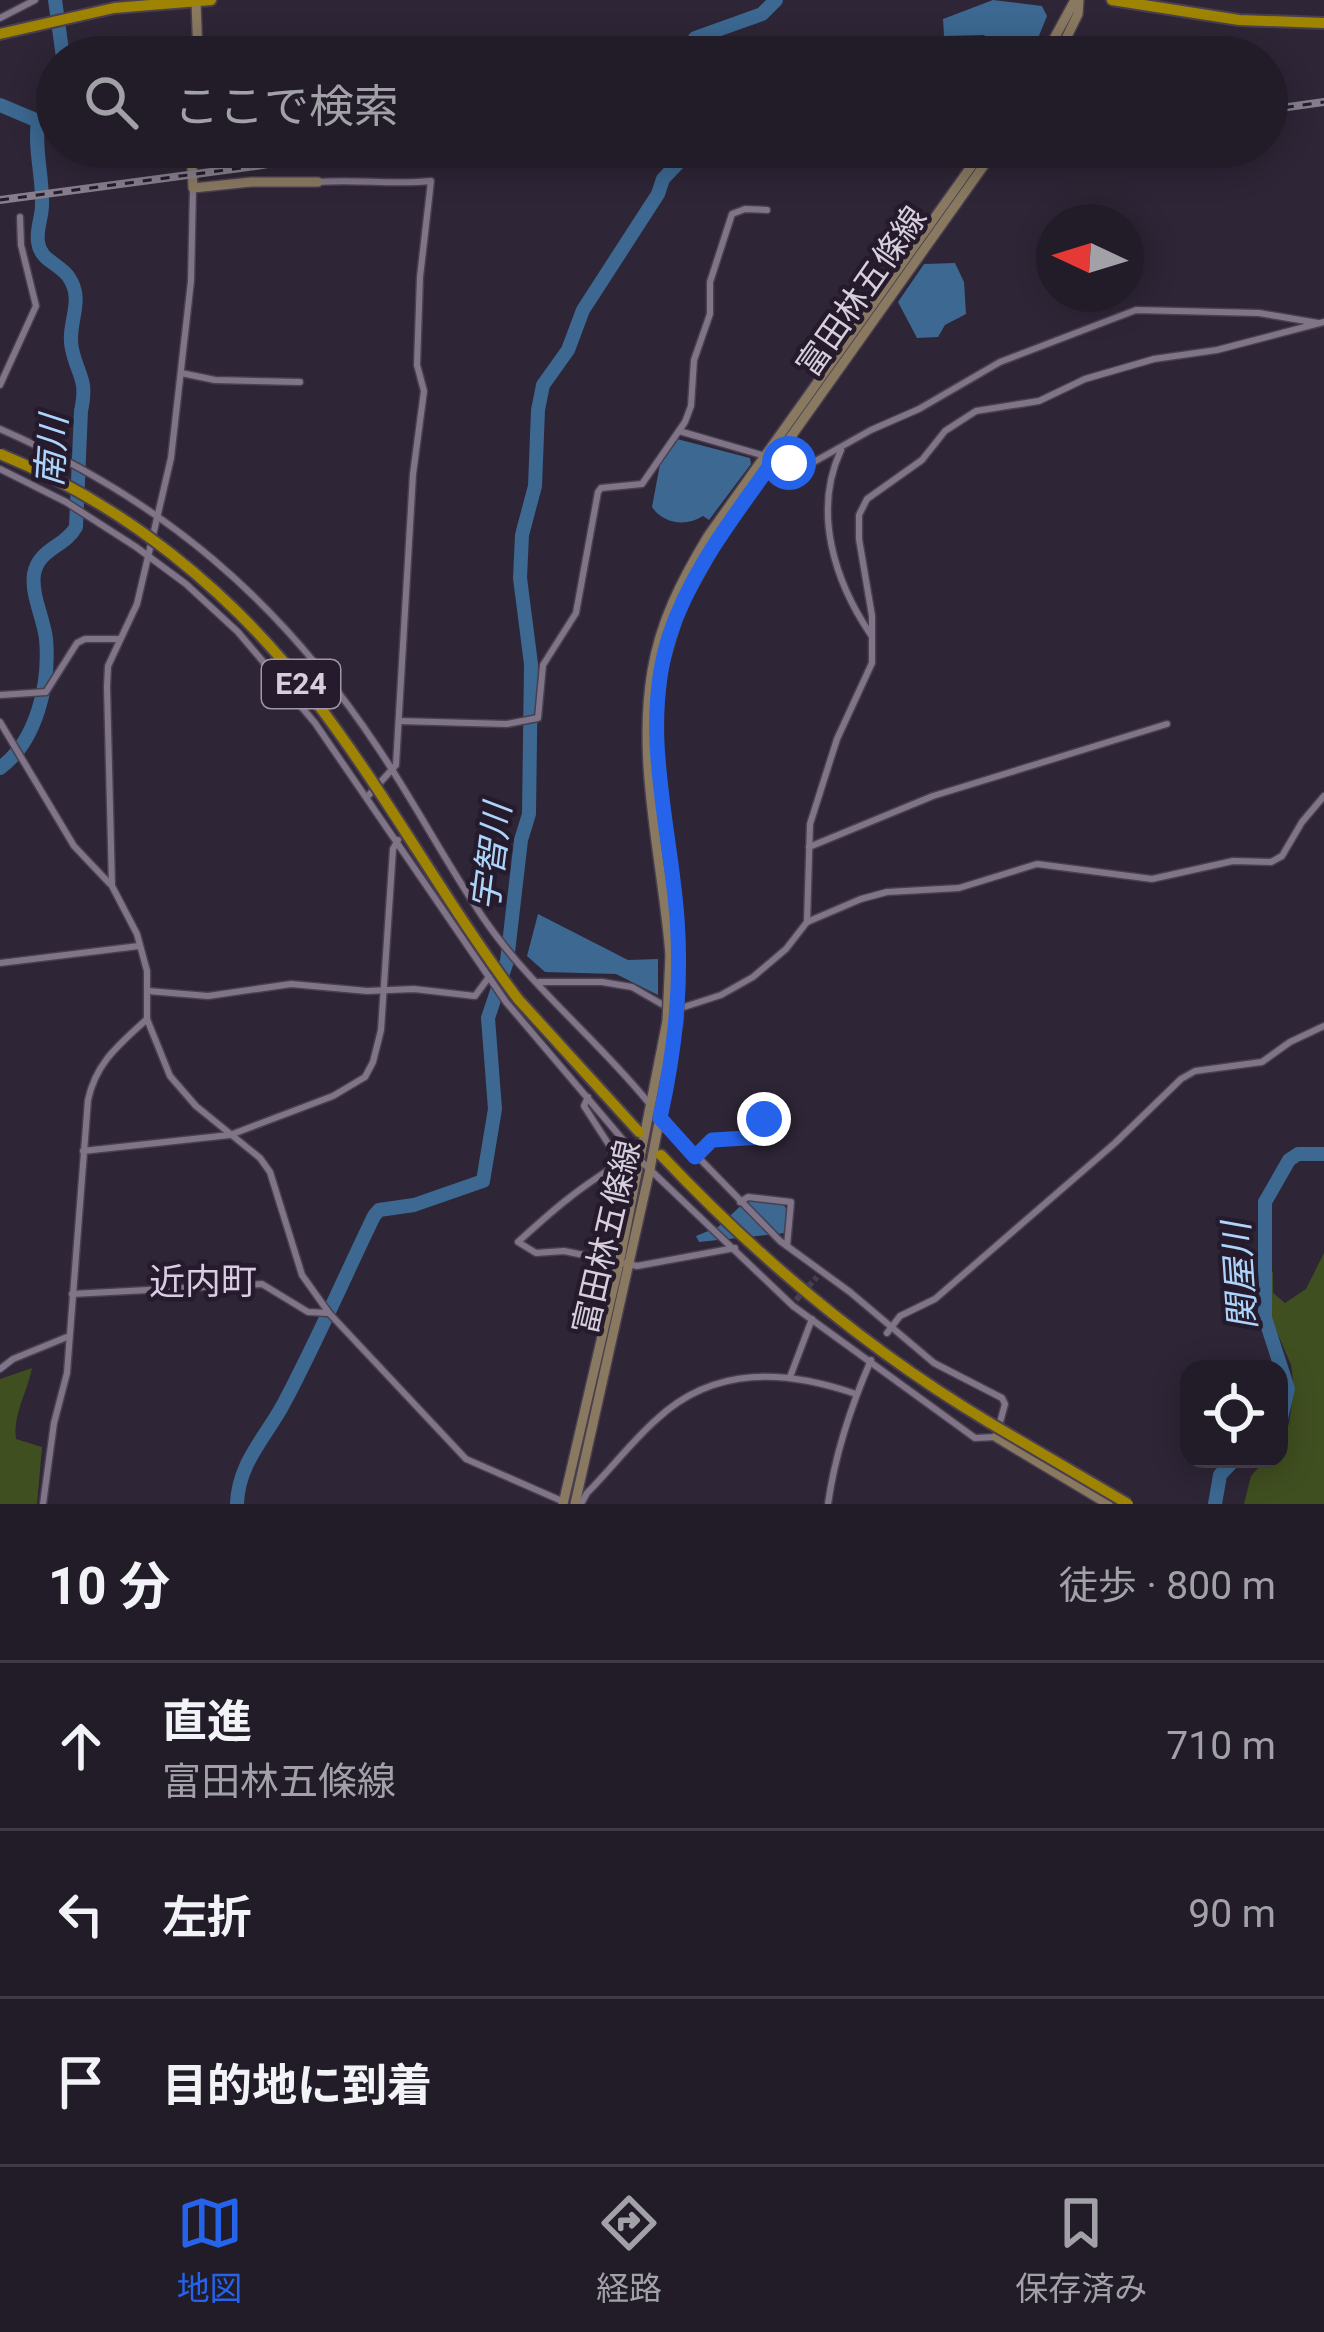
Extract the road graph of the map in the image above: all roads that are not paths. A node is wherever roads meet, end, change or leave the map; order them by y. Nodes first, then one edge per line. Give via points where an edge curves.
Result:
1 (35, 0) edge
2 (211, 0) edge
3 (1077, 0) edge
4 (1112, 0) edge
5 (196, 1) edge
6 (0, 18) edge
7 (1324, 23) edge
8 (0, 34) edge
9 (197, 36) edge
10 (1056, 36) edge
11 (1067, 36) edge
12 (192, 168) edge
13 (976, 168) edge
14 (319, 182) joint
15 (193, 188) junction
16 (767, 210) dead end
17 (20, 218) dead end
18 (1321, 322) edge
19 (181, 374) junction
20 (300, 382) dead end
21 (0, 385) edge
22 (0, 429) edge
23 (679, 431) junction
24 (844, 446) junction
25 (0, 454) edge
26 (771, 455) junction
27 (0, 469) edge
28 (158, 514) junction
29 (147, 557) junction
30 (873, 638) junction
31 (120, 639) junction
32 (0, 695) edge
33 (399, 721) junction
34 (0, 722) edge
35 (1167, 724) dead end
36 (392, 771) junction
37 (1324, 796) edge
38 (367, 797) junction
39 (423, 822) junction
40 (398, 840) junction
41 (809, 847) junction
42 (112, 886) junction
43 (484, 920) junction
44 (807, 922) junction
45 (457, 930) junction
46 (140, 945) junction
47 (0, 963) edge
48 (489, 977) junction
49 (539, 982) junction
50 (384, 989) junction
51 (148, 991) junction
52 (512, 1000) junction
53 (147, 1019) junction
54 (673, 1022) junction
55 (1324, 1026) edge
56 (588, 1097) junction
57 (759, 1104) dead end
58 (652, 1107) junction
59 (660, 1118) junction
60 (639, 1132) dead end
61 (230, 1135) junction
62 (83, 1151) junction
63 (661, 1156) dead end
64 (695, 1157) junction
65 (645, 1165) junction
66 (740, 1202) junction
67 (716, 1221) junction
68 (783, 1244) junction
69 (741, 1245) junction
70 (624, 1261) junction
71 (72, 1294) junction
72 (329, 1312) junction
73 (812, 1319) junction
74 (888, 1329) junction
75 (68, 1337) junction
76 (871, 1360) junction
77 (0, 1369) edge
78 (790, 1377) junction
79 (856, 1394) junction
80 (996, 1437) junction
81 (571, 1503) edge
82 (43, 1504) edge
83 (828, 1504) edge
84 (1108, 1504) edge
85 (1128, 1504) edge

1 - 6 street
2 - 5 highway
3 - 10 main road
3 - 11 main road
4 - 7 highway via 1239,20
5 - 8 highway via 114,8
5 - 9 main road
12 - 15 main road
13 - 26 main road, 富田林五條線
14 - 15 main road
14 - 33 street via 431,181
15 - 19 street
16 - 23 street via 731,214
17 - 21 street via 36,306
18 - 24 street via 1136,310 1000,362
18 - 30 street via 1154,359 1039,401 958,419 859,514
19 - 20 street
19 - 28 street
22 - 28 street
23 - 26 street
23 - 33 street via 642,484 598,492 576,613 544,665 538,718
24 - 26 street via 812,463
24 - 30 street via 830,485 829,533 847,597
25 - 52 highway, E24, bridge via 134,527 242,616 344,740
26 - 54 main road, 富田林五條線, bridge via 694,578 662,669 656,733
27 - 29 street
28 - 29 street
28 - 36 street via 300,642
29 - 31 street
29 - 38 street via 238,632
30 - 41 street via 872,663 834,749
31 - 32 street via 77,644 46,692
31 - 42 street via 107,687
33 - 36 street
34 - 42 street via 74,845
35 - 41 street via 933,796
36 - 38 street
36 - 39 street
37 - 44 street via 1271,862 1233,861 1152,879 1036,864 959,888 887,892
38 - 40 street
39 - 40 street
39 - 43 street
40 - 45 street
40 - 50 street
41 - 44 street
42 - 46 street
43 - 45 street
43 - 49 street
44 - 49 street via 753,977 684,1007 602,982
45 - 48 street
46 - 47 street
46 - 51 street
48 - 50 street via 476,996
48 - 52 street
49 - 58 street
50 - 51 street
50 - 61 street via 365,1077
51 - 53 street
52 - 56 street via 549,1057
52 - 60 highway, E24
53 - 61 street via 170,1076
53 - 62 street via 93,1075
54 - 58 main road, 富田林五條線
54 - 59 main road, 富田林五條線
55 - 74 street via 1262,1062 1181,1079 935,1299
56 - 65 street
56 - 70 street via 584,1106 615,1166 560,1201 518,1242 536,1253
57 - 64 street via 768,1135 712,1140
58 - 59 street
58 - 65 main road, 富田林五條線
59 - 64 street
59 - 65 main road, 富田林五條線
61 - 62 street
61 - 72 street via 270,1172 302,1275
62 - 71 street
63 - 67 highway
64 - 66 street
65 - 67 street
65 - 70 main road, 富田林五條線
66 - 68 street
66 - 68 street via 791,1202
67 - 69 highway
68 - 74 street
69 - 70 street via 638,1266
69 - 73 street
69 - 85 highway, bridge via 856,1335
70 - 81 main road, 富田林五條線
71 - 72 street via 262,1284 308,1312
71 - 75 street
72 - 81 street via 466,1459
73 - 76 street
73 - 78 street
74 - 80 street via 1002,1398
75 - 77 street
75 - 82 street
76 - 79 street
76 - 80 street via 975,1438
78 - 79 street
78 - 81 street via 742,1376 675,1403
79 - 83 street
80 - 84 main road

